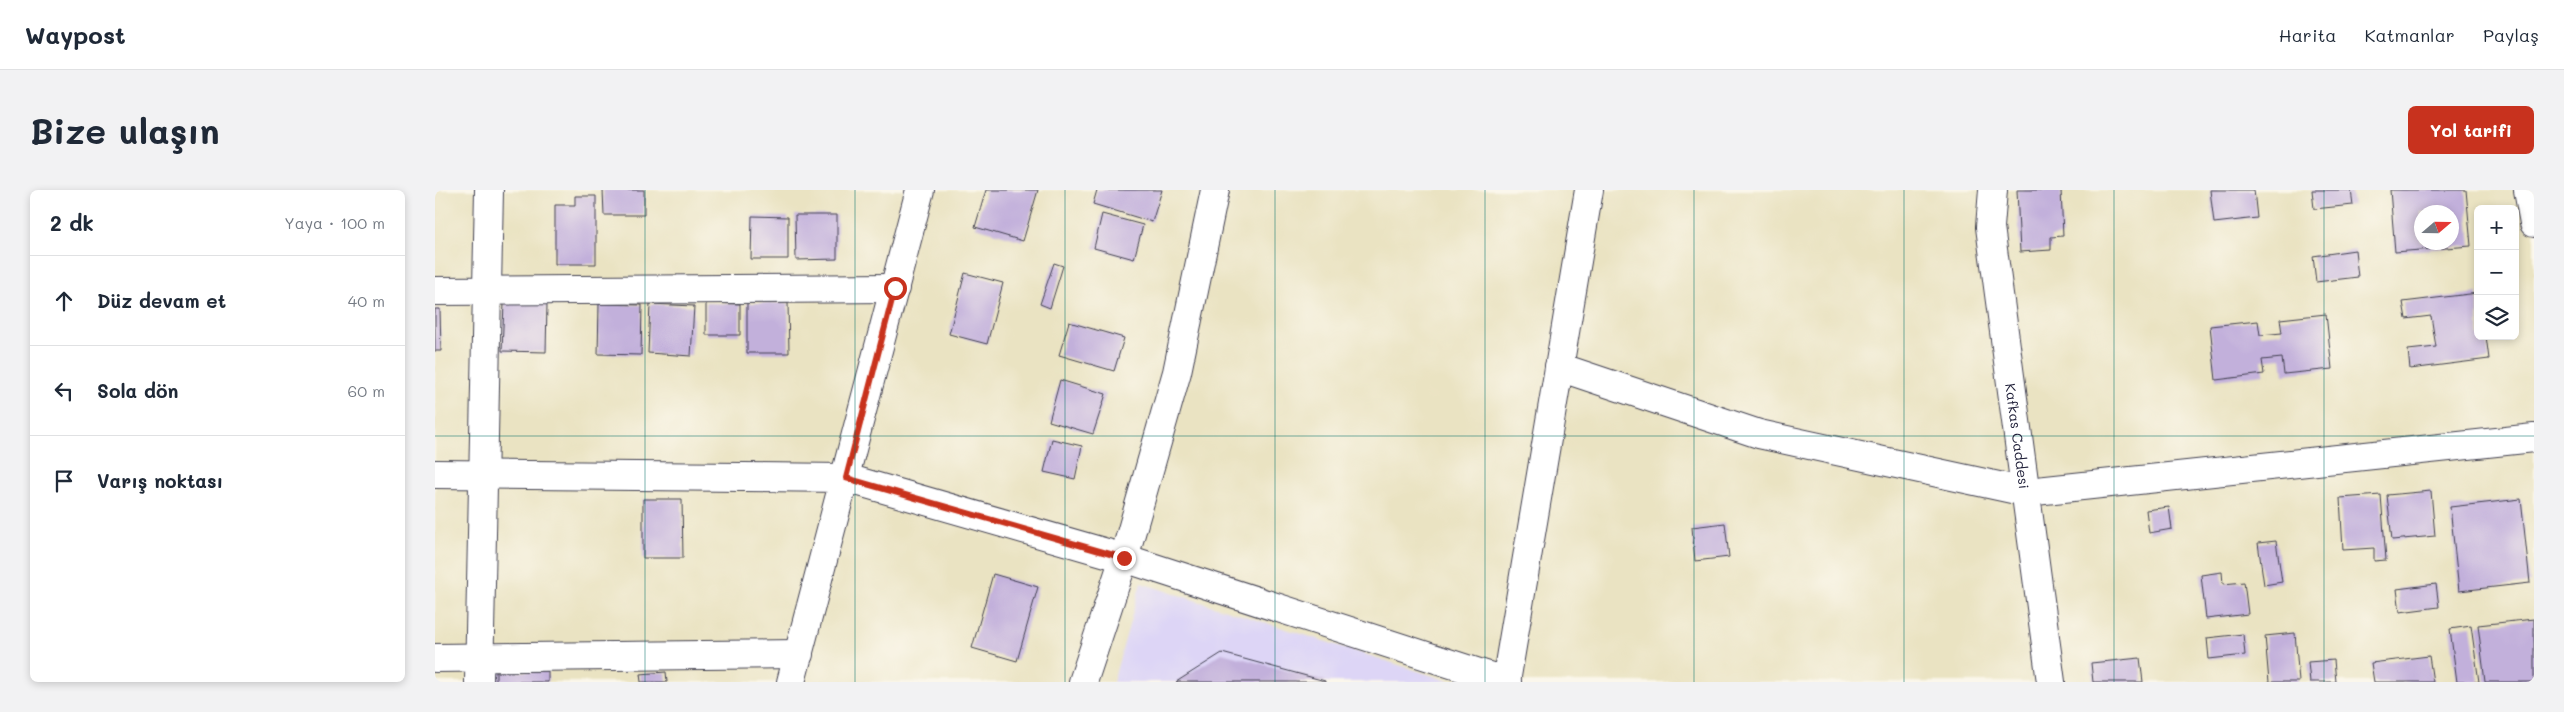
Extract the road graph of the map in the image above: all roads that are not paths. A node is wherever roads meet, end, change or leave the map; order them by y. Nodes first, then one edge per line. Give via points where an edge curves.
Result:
1 (489, 190) edge
2 (920, 190) edge
3 (1215, 190) edge
4 (1589, 190) edge
5 (1993, 190) edge
6 (2529, 190) edge
7 (2534, 223) edge
8 (895, 288) junction
9 (487, 289) junction
10 (435, 291) edge
11 (1559, 367) junction
12 (2534, 438) edge
13 (483, 473) junction
14 (435, 474) edge
15 (846, 478) junction
16 (2026, 492) junction
17 (1124, 558) junction
18 (799, 654) junction
19 (435, 658) edge
20 (479, 670) edge
21 (791, 682) edge
22 (1083, 682) edge
23 (1506, 682) edge
24 (2051, 682) edge

1 - 9 street
2 - 8 street
3 - 17 street via 1177,372
4 - 11 street
5 - 16 street, Kafkas Caddesi via 1990,227
6 - 7 street
8 - 9 street
8 - 15 street
9 - 10 street
9 - 13 street
11 - 16 street via 1759,434
11 - 23 street
12 - 16 street
13 - 14 street
13 - 15 street
13 - 20 street
15 - 17 street
15 - 18 street
16 - 24 street, Kafkas Caddesi
17 - 22 street
17 - 23 street
18 - 20 street
18 - 21 street
19 - 20 street

